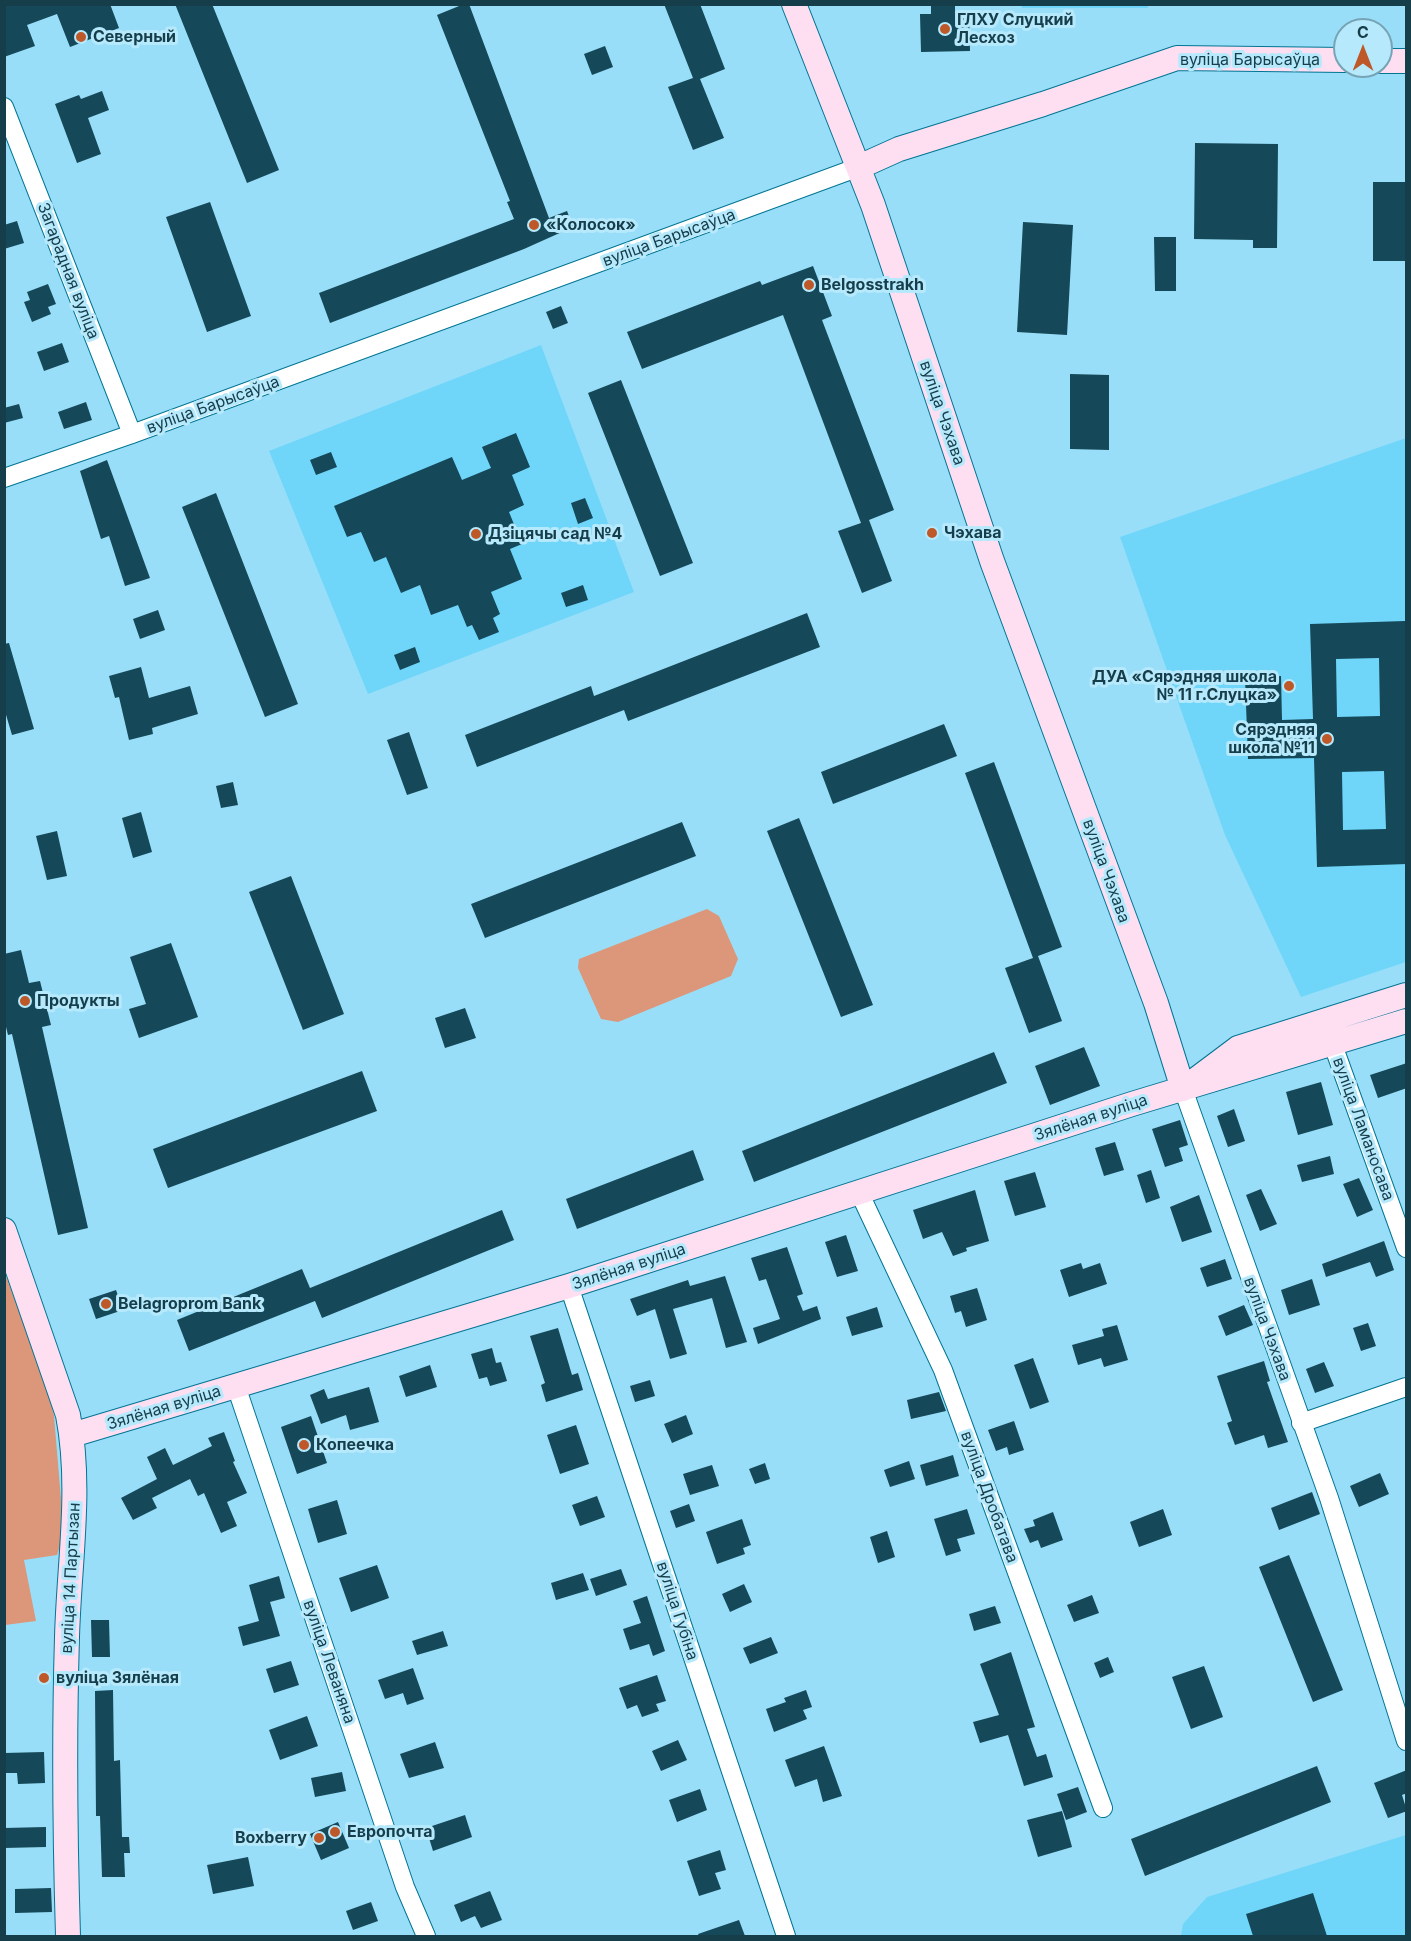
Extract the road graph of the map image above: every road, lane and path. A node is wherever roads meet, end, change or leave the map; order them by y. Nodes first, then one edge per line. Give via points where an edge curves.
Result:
1 (794, 4) edge
2 (1333, 60) edge
3 (4, 107) edge
4 (859, 167) junction
5 (132, 434) junction
6 (4, 478) edge
7 (1407, 995) edge
8 (1407, 1022) edge
9 (1333, 1045) junction
10 (1183, 1089) junction
11 (859, 1192) junction
12 (4, 1230) edge
13 (1407, 1248) edge
14 (569, 1286) junction
15 (236, 1386) junction
16 (1407, 1387) edge
17 (1302, 1424) junction
18 (72, 1435) junction
19 (1407, 1741) edge
20 (1103, 1808) dead end
21 (68, 1936) edge
22 (426, 1936) edge
23 (786, 1936) edge

1 - 4 main road, вуліца Чэхава
2 - 4 main road, вуліца Барысаўца via 1177,58 899,149
3 - 5 street, Загарадная вуліца
4 - 5 street, вуліца Барысаўца
4 - 10 main road, вуліца Чэхава via 992,561 1156,1003
5 - 6 street, вуліца Барысаўца
7 - 10 main road, Зялёная вуліца via 1238,1048
8 - 9 main road, Зялёная вуліца
9 - 10 main road, Зялёная вуліца
9 - 13 street, вуліца Ламаносава
10 - 11 main road, Зялёная вуліца
10 - 17 street, вуліца Чэхава
11 - 14 main road, Зялёная вуліца
11 - 20 street, вуліца Дробатава via 943,1370
12 - 18 main road, вуліца 14 Партызан
14 - 15 main road, Зялёная вуліца
14 - 23 street, вуліца Губіна
15 - 18 main road, Зялёная вуліца
15 - 22 street, вуліца Леваняна via 405,1887
16 - 17 street
17 - 19 street, вуліца Чэхава
18 - 21 main road, вуліца 14 Партызан via 75,1499 67,1637

